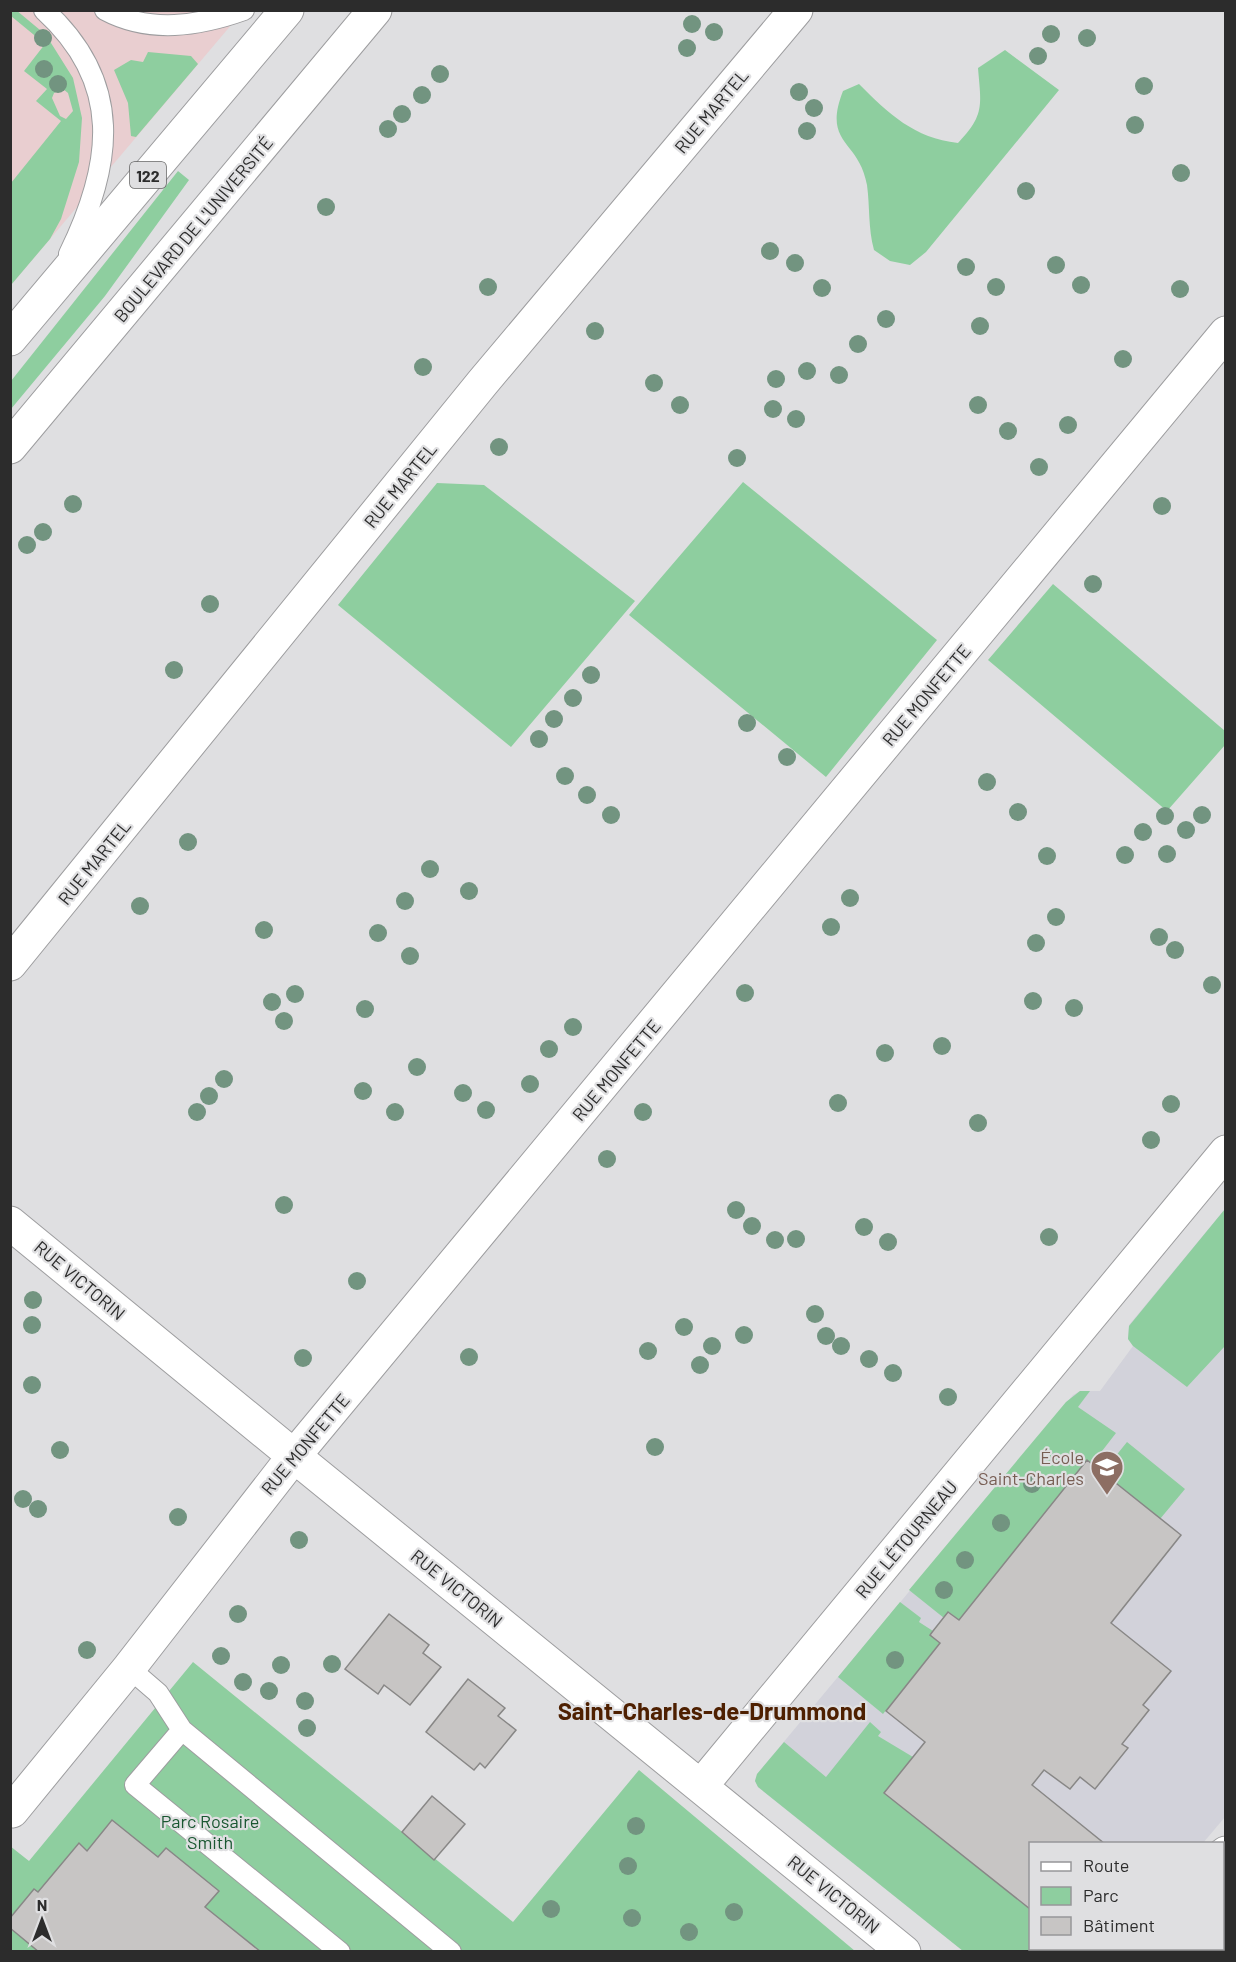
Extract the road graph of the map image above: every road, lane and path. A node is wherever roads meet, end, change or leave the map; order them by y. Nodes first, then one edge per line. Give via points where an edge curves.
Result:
1 (44, 10) edge
2 (105, 10) edge
3 (244, 10) edge
4 (287, 10) edge
5 (375, 10) edge
6 (796, 10) edge
7 (45, 297) junction
8 (1226, 333) edge
9 (10, 339) edge
10 (10, 447) edge
11 (10, 964) edge
12 (1226, 1152) edge
13 (10, 1222) edge
14 (294, 1456) junction
15 (129, 1668) junction
16 (182, 1730) junction
17 (701, 1786) junction
18 (12, 1811) edge
19 (340, 1952) edge
20 (451, 1952) edge
21 (904, 1952) edge

1 - 7 lane via 59,24 88,67 98,91 105,135 96,184 82,226
2 - 3 lane via 134,22 180,26
4 - 7 street, 122
5 - 10 street, BOULEVARD DE L'UNIVERSITÉ
6 - 11 street, RUE MARTEL via 491,373
7 - 9 street, 122
8 - 14 street, RUE MONFETTE
12 - 17 street, RUE LÉTOURNEAU
13 - 14 street, RUE VICTORIN
14 - 15 street, RUE MONFETTE
14 - 17 street, RUE VICTORIN
15 - 16 lane via 158,1693
15 - 18 street, RUE MONFETTE
16 - 19 lane via 135,1785
16 - 20 lane
17 - 21 street, RUE VICTORIN

